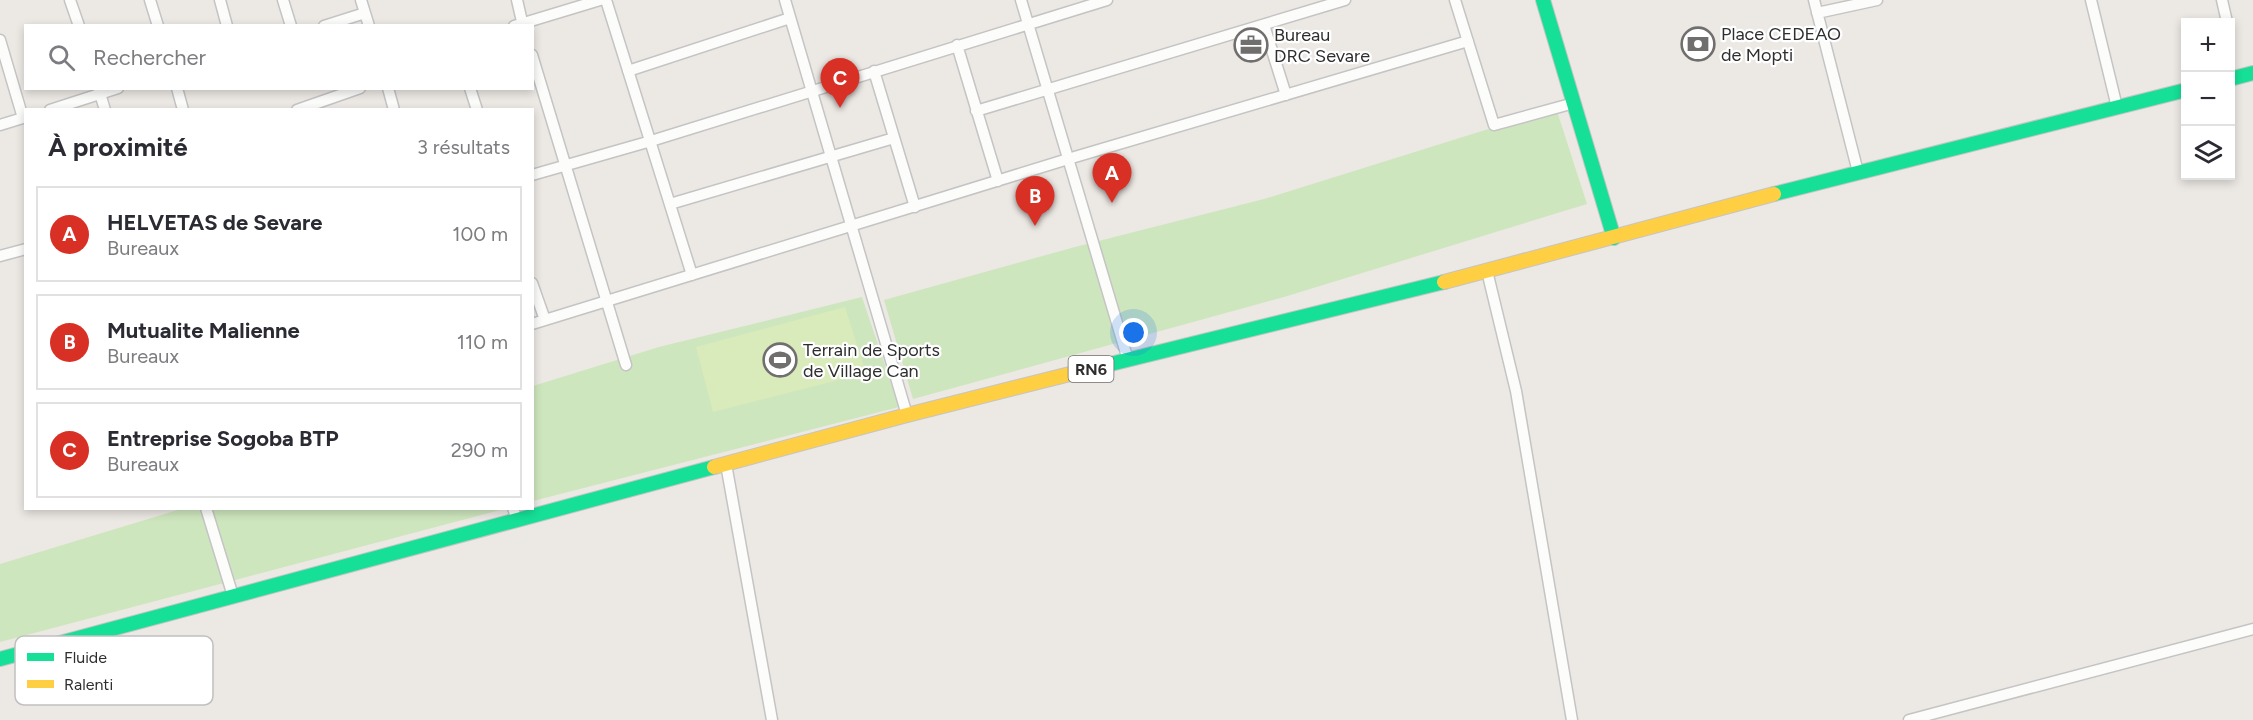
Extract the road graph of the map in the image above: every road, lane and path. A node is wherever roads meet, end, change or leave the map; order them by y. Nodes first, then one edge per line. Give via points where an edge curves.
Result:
1 (70, 0) edge
2 (150, 0) edge
3 (220, 0) edge
4 (284, 0) edge
5 (361, 0) edge
6 (517, 0) edge
7 (600, 0) edge
8 (606, 0) edge
9 (785, 0) edge
10 (1021, 0) edge
11 (1107, 0) edge
12 (1345, 0) edge
13 (1455, 0) edge
14 (1543, 0) edge
15 (1814, 0) edge
16 (1877, 0) edge
17 (2091, 0) edge
18 (2222, 0) edge
19 (365, 13) junction
20 (1817, 13) junction
21 (790, 18) junction
22 (2226, 18) edge
23 (77, 24) edge
24 (157, 24) edge
25 (226, 24) edge
26 (290, 24) edge
27 (330, 24) edge
28 (368, 24) edge
29 (520, 24) edge
30 (523, 24) edge
31 (1028, 24) junction
32 (1264, 24) junction
33 (0, 40) edge
34 (1468, 41) junction
35 (957, 45) junction
36 (534, 62) edge
37 (628, 71) junction
38 (874, 71) junction
39 (2253, 73) edge
40 (2235, 78) edge
41 (178, 90) edge
42 (354, 90) edge
43 (389, 90) edge
44 (471, 90) edge
45 (811, 90) junction
46 (1047, 90) junction
47 (99, 91) edge
48 (2181, 91) edge
49 (1286, 95) junction
50 (1574, 103) junction
51 (2117, 107) junction
52 (55, 108) edge
53 (104, 108) edge
54 (182, 108) edge
55 (303, 108) edge
56 (393, 108) edge
57 (476, 108) edge
58 (976, 111) junction
59 (24, 117) edge
60 (0, 125) edge
61 (894, 138) junction
62 (651, 141) junction
63 (830, 157) junction
64 (1068, 159) junction
65 (566, 166) junction
66 (1858, 172) junction
67 (534, 175) edge
68 (998, 181) junction
69 (670, 204) junction
70 (915, 207) junction
71 (851, 226) junction
72 (1614, 237) junction
73 (24, 250) edge
74 (0, 256) edge
75 (1487, 271) junction
76 (692, 275) junction
77 (534, 289) edge
78 (607, 301) junction
79 (545, 320) junction
80 (534, 323) edge
81 (1128, 360) junction
82 (626, 365) dead end
83 (908, 415) junction
84 (726, 464) junction
85 (534, 509) edge
86 (207, 510) edge
87 (532, 510) edge
88 (515, 514) edge
89 (233, 596) junction
90 (2253, 629) edge
91 (85, 636) edge
92 (15, 655) edge
93 (0, 659) edge
94 (772, 720) edge
95 (1572, 720) edge
96 (1909, 720) edge

1 - 23 street
2 - 24 street
3 - 25 street
4 - 26 street
5 - 19 street
6 - 29 street
7 - 30 street
8 - 37 street
9 - 21 street
10 - 31 street
11 - 31 street
12 - 32 street
13 - 34 street
14 - 50 main road
15 - 20 street
16 - 20 street
17 - 51 street
18 - 22 street
19 - 27 street
19 - 28 street
20 - 66 street
21 - 37 street
21 - 45 street
31 - 35 street
31 - 46 street
32 - 46 street
32 - 49 street
33 - 59 street
34 - 49 street
34 - 50 street via 1494,125
35 - 38 street
35 - 58 street
36 - 65 street
37 - 62 street
38 - 45 street
38 - 61 street
39 - 40 main road
41 - 54 street
42 - 55 street
43 - 56 street
44 - 57 street
45 - 62 street
45 - 63 street
46 - 58 street
46 - 64 street
47 - 52 street
47 - 53 street
48 - 51 main road, RN6
49 - 64 street
50 - 72 main road
51 - 66 main road, RN6
58 - 68 street
59 - 60 street
61 - 63 street
61 - 70 street
62 - 65 street
62 - 69 street
63 - 69 street
63 - 71 street
64 - 68 street
64 - 81 street
65 - 67 street
65 - 78 street
66 - 72 main road, RN6
68 - 70 street
69 - 76 street
70 - 71 street
71 - 76 street
71 - 83 street
72 - 75 main road, RN6
73 - 74 street
75 - 81 main road, RN6
75 - 95 street via 1516,391
76 - 78 street
77 - 79 street
78 - 79 street
78 - 82 street
79 - 80 street
81 - 83 main road, RN6
83 - 84 main road, RN6
84 - 85 main road, RN6
84 - 94 street
86 - 89 street
87 - 88 main road, RN6
88 - 89 main road, RN6
89 - 91 main road, RN6
90 - 96 street
92 - 93 main road, RN6

